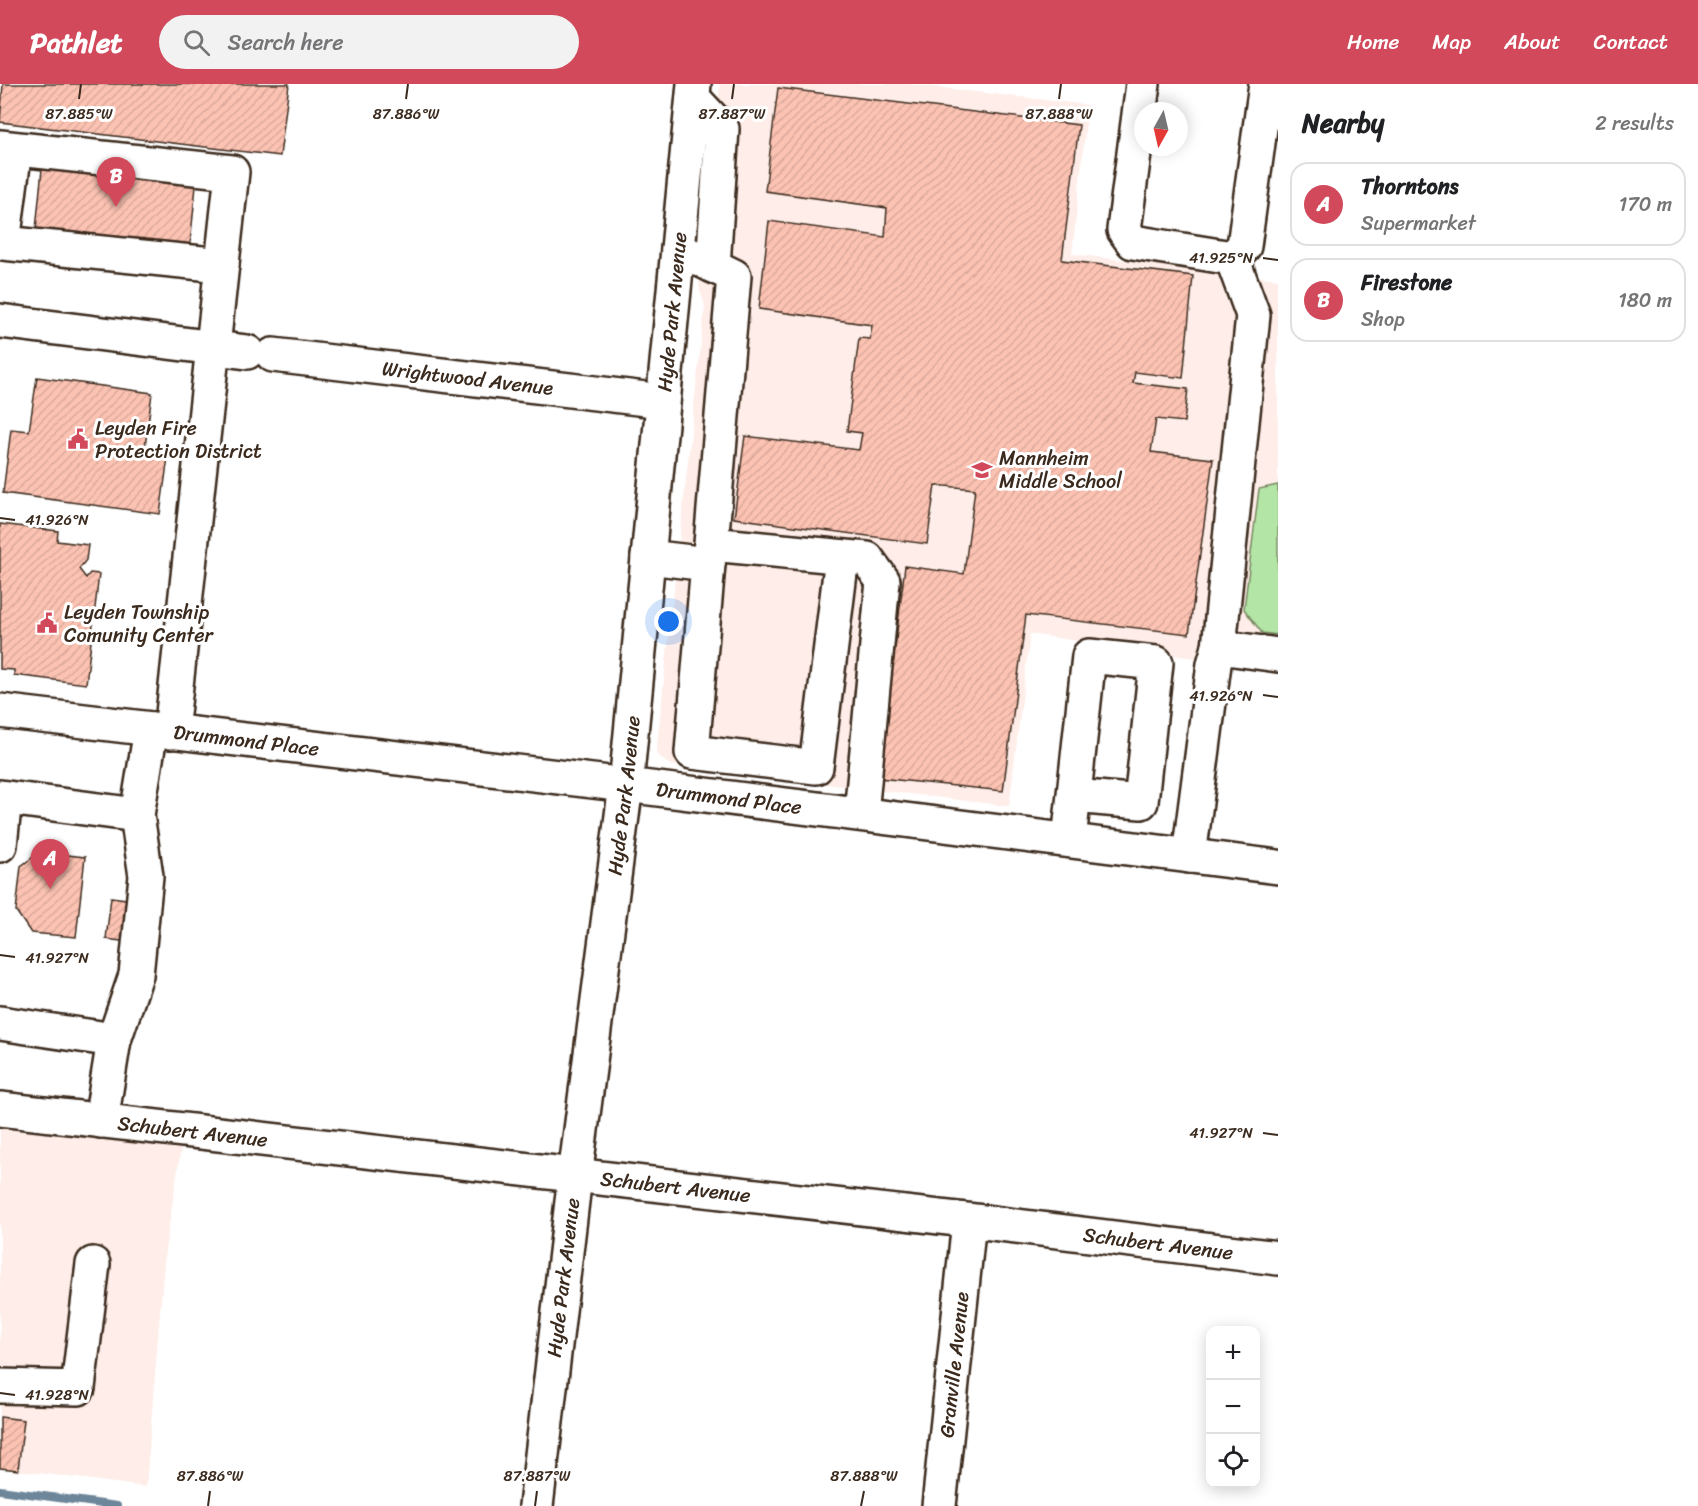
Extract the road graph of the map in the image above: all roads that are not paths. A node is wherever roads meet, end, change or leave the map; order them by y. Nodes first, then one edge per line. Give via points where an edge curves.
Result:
1 (1143, 84) edge
2 (1266, 84) edge
3 (693, 91) edge
4 (7, 148) edge
5 (1, 243) edge
6 (678, 249) junction
7 (1232, 258) junction
8 (222, 265) junction
9 (713, 266) junction
10 (0, 321) edge
11 (213, 348) junction
12 (663, 401) junction
13 (710, 554) junction
14 (648, 557) junction
15 (842, 557) junction
16 (1219, 647) junction
17 (1278, 655) edge
18 (0, 711) edge
19 (161, 731) junction
20 (626, 785) junction
21 (1074, 796) dead end
22 (2, 797) edge
23 (861, 814) junction
24 (137, 815) junction
25 (1070, 840) junction
26 (0, 844) edge
27 (1189, 856) junction
28 (1278, 867) edge
29 (0, 1023) edge
30 (114, 1040) junction
31 (0, 1109) edge
32 (101, 1121) junction
33 (575, 1176) junction
34 (969, 1221) junction
35 (1278, 1258) edge
36 (93, 1264) dead end
37 (0, 1386) edge
38 (536, 1506) edge
39 (939, 1506) edge

1 - 7 street via 1124,230 1133,242
2 - 7 street via 1244,246
3 - 6 street, Hyde Park Avenue
3 - 9 street via 722,129
4 - 5 street
4 - 8 street via 232,172
5 - 8 street
6 - 9 street
6 - 12 street, Hyde Park Avenue
7 - 16 street via 1253,315
8 - 11 street
9 - 13 street via 734,276
10 - 11 street, Wrightwood Avenue
11 - 12 street, Wrightwood Avenue
11 - 19 street
12 - 14 street, Hyde Park Avenue
13 - 14 street
13 - 15 street
13 - 15 street via 692,752 816,767
14 - 20 street, Hyde Park Avenue
15 - 23 street via 867,559 883,581
16 - 17 street
16 - 27 street
18 - 19 street, Drummond Place
19 - 20 street, Drummond Place
19 - 24 street
20 - 23 street, Drummond Place
20 - 33 street, Hyde Park Avenue
21 - 25 street
22 - 24 street
22 - 26 street
23 - 25 street, Drummond Place
24 - 30 street via 146,876 143,909 136,975
25 - 27 street, Drummond Place
27 - 28 street, Drummond Place
29 - 30 street
30 - 32 street
31 - 32 street, Schubert Avenue
32 - 33 street, Schubert Avenue
33 - 34 street, Schubert Avenue
33 - 38 street, Hyde Park Avenue
34 - 35 street, Schubert Avenue
34 - 39 street, Granville Avenue
36 - 37 street via 78,1388

